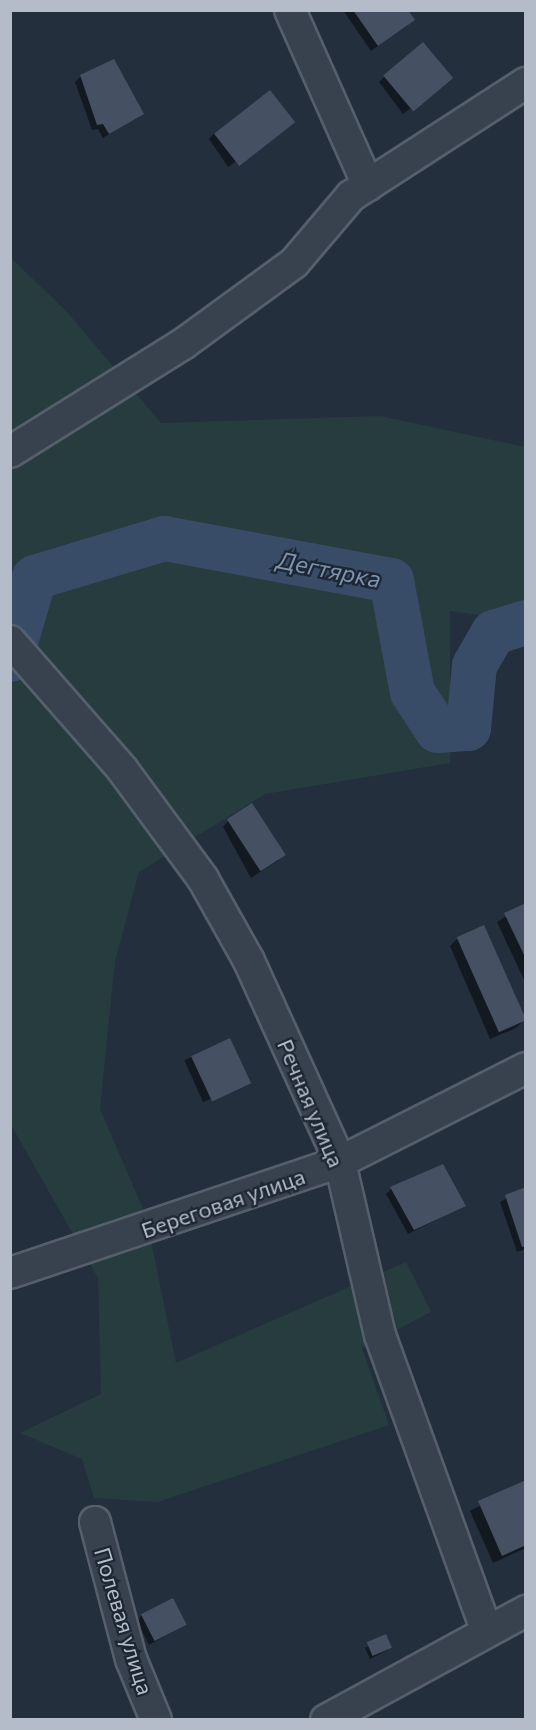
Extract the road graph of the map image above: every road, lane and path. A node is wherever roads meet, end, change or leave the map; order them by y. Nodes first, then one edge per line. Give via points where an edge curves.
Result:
1 (290, 10) edge
2 (521, 96) edge
3 (368, 185) junction
4 (10, 452) edge
5 (10, 641) edge
6 (525, 1068) edge
7 (340, 1162) junction
8 (10, 1273) edge
9 (95, 1522) dead end
10 (525, 1611) edge
11 (486, 1629) junction
12 (156, 1719) edge
13 (326, 1719) edge

1 - 3 street
2 - 3 street
3 - 4 street via 351,196 294,263 183,344
5 - 7 street, Речная улица via 72,706 203,879 249,961
6 - 7 street, Береговая улица
7 - 8 street, Береговая улица
7 - 11 street, Речная улица via 380,1335
9 - 12 street, Полевая улица via 131,1659
10 - 11 street
11 - 13 street

